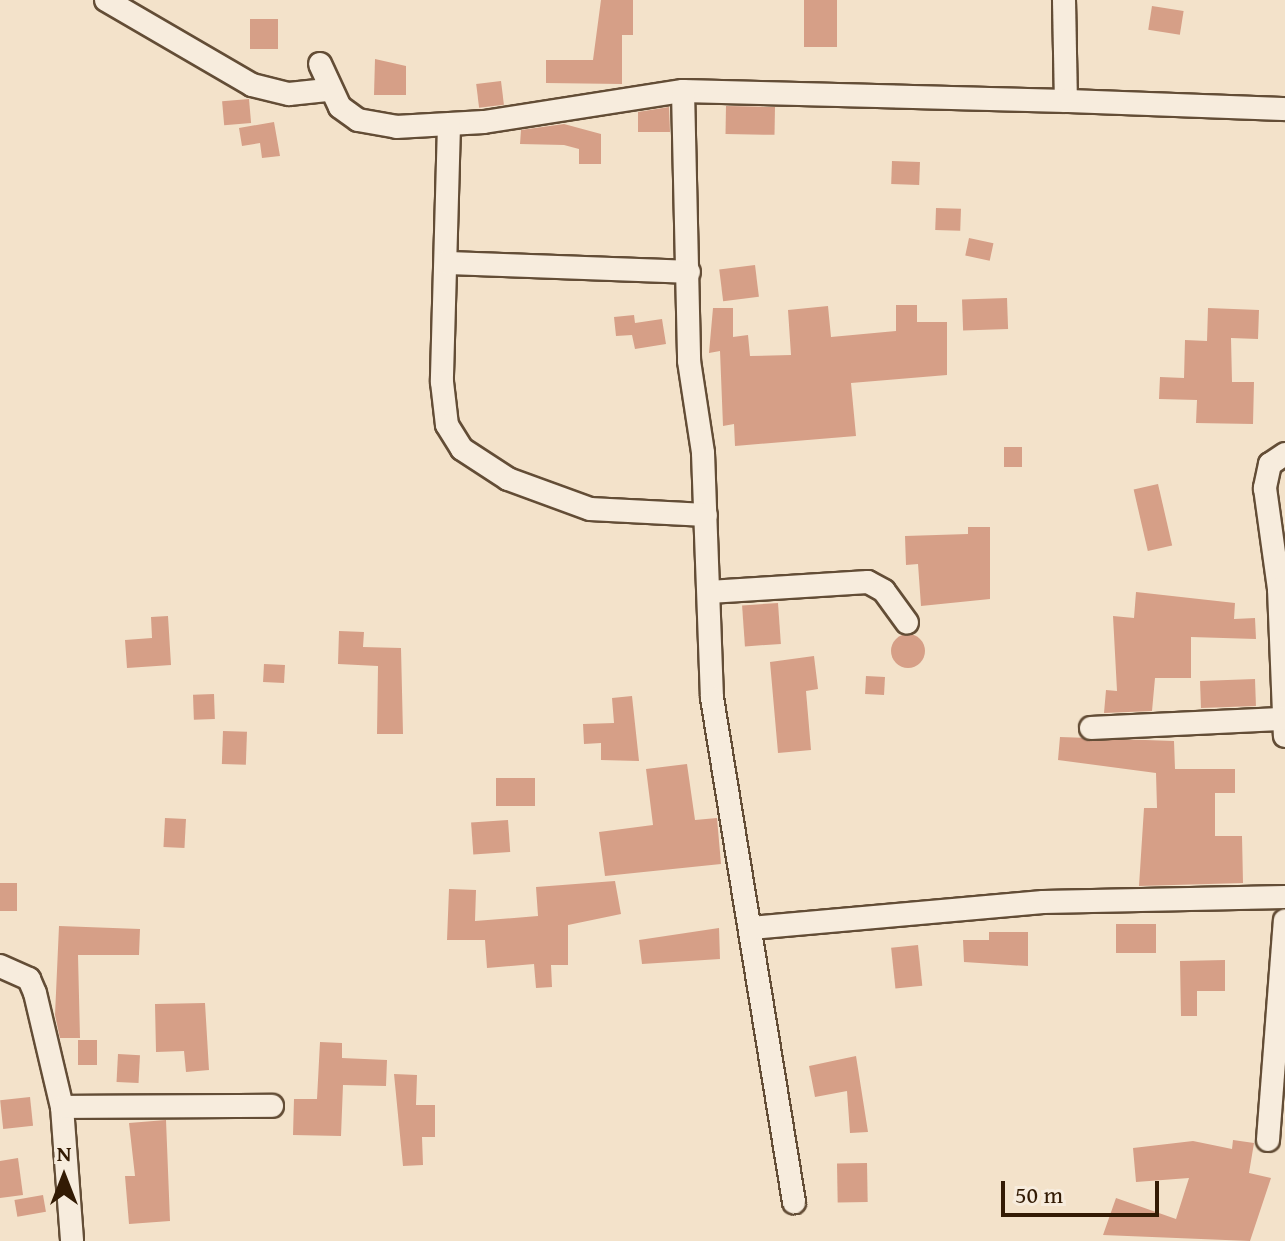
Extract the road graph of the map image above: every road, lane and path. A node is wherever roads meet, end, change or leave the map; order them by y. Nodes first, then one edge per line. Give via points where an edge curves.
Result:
1 (106, 0) edge
2 (1064, 0) edge
3 (320, 64) dead end
4 (327, 90) junction
5 (683, 91) junction
6 (1066, 101) junction
7 (1285, 109) edge
8 (449, 125) junction
9 (446, 263) junction
10 (689, 272) junction
11 (1285, 454) edge
12 (706, 515) junction
13 (709, 592) junction
14 (907, 623) dead end
15 (1285, 680) edge
16 (1285, 719) edge
17 (1091, 728) dead end
18 (1285, 736) edge
19 (1285, 897) edge
20 (1285, 921) edge
21 (751, 928) junction
22 (0, 966) edge
23 (272, 1106) dead end
24 (62, 1107) junction
25 (1268, 1140) dead end
26 (794, 1202) dead end
27 (72, 1241) edge

1 - 4 street via 252,85 289,94
2 - 6 street
3 - 4 street
4 - 8 street via 372,125
5 - 6 street
5 - 8 street
5 - 10 street
6 - 7 street
8 - 9 street
9 - 10 street
9 - 12 street via 443,406 462,449 508,479 590,509
10 - 12 street via 689,361
11 - 15 street via 1270,464 1265,488
12 - 13 street
13 - 14 street via 868,582 884,591
13 - 21 street via 716,733
15 - 16 street
16 - 17 street
16 - 18 street
19 - 21 street via 1043,902
20 - 25 street
21 - 26 street
22 - 24 street via 29,979
23 - 24 street
24 - 27 street

